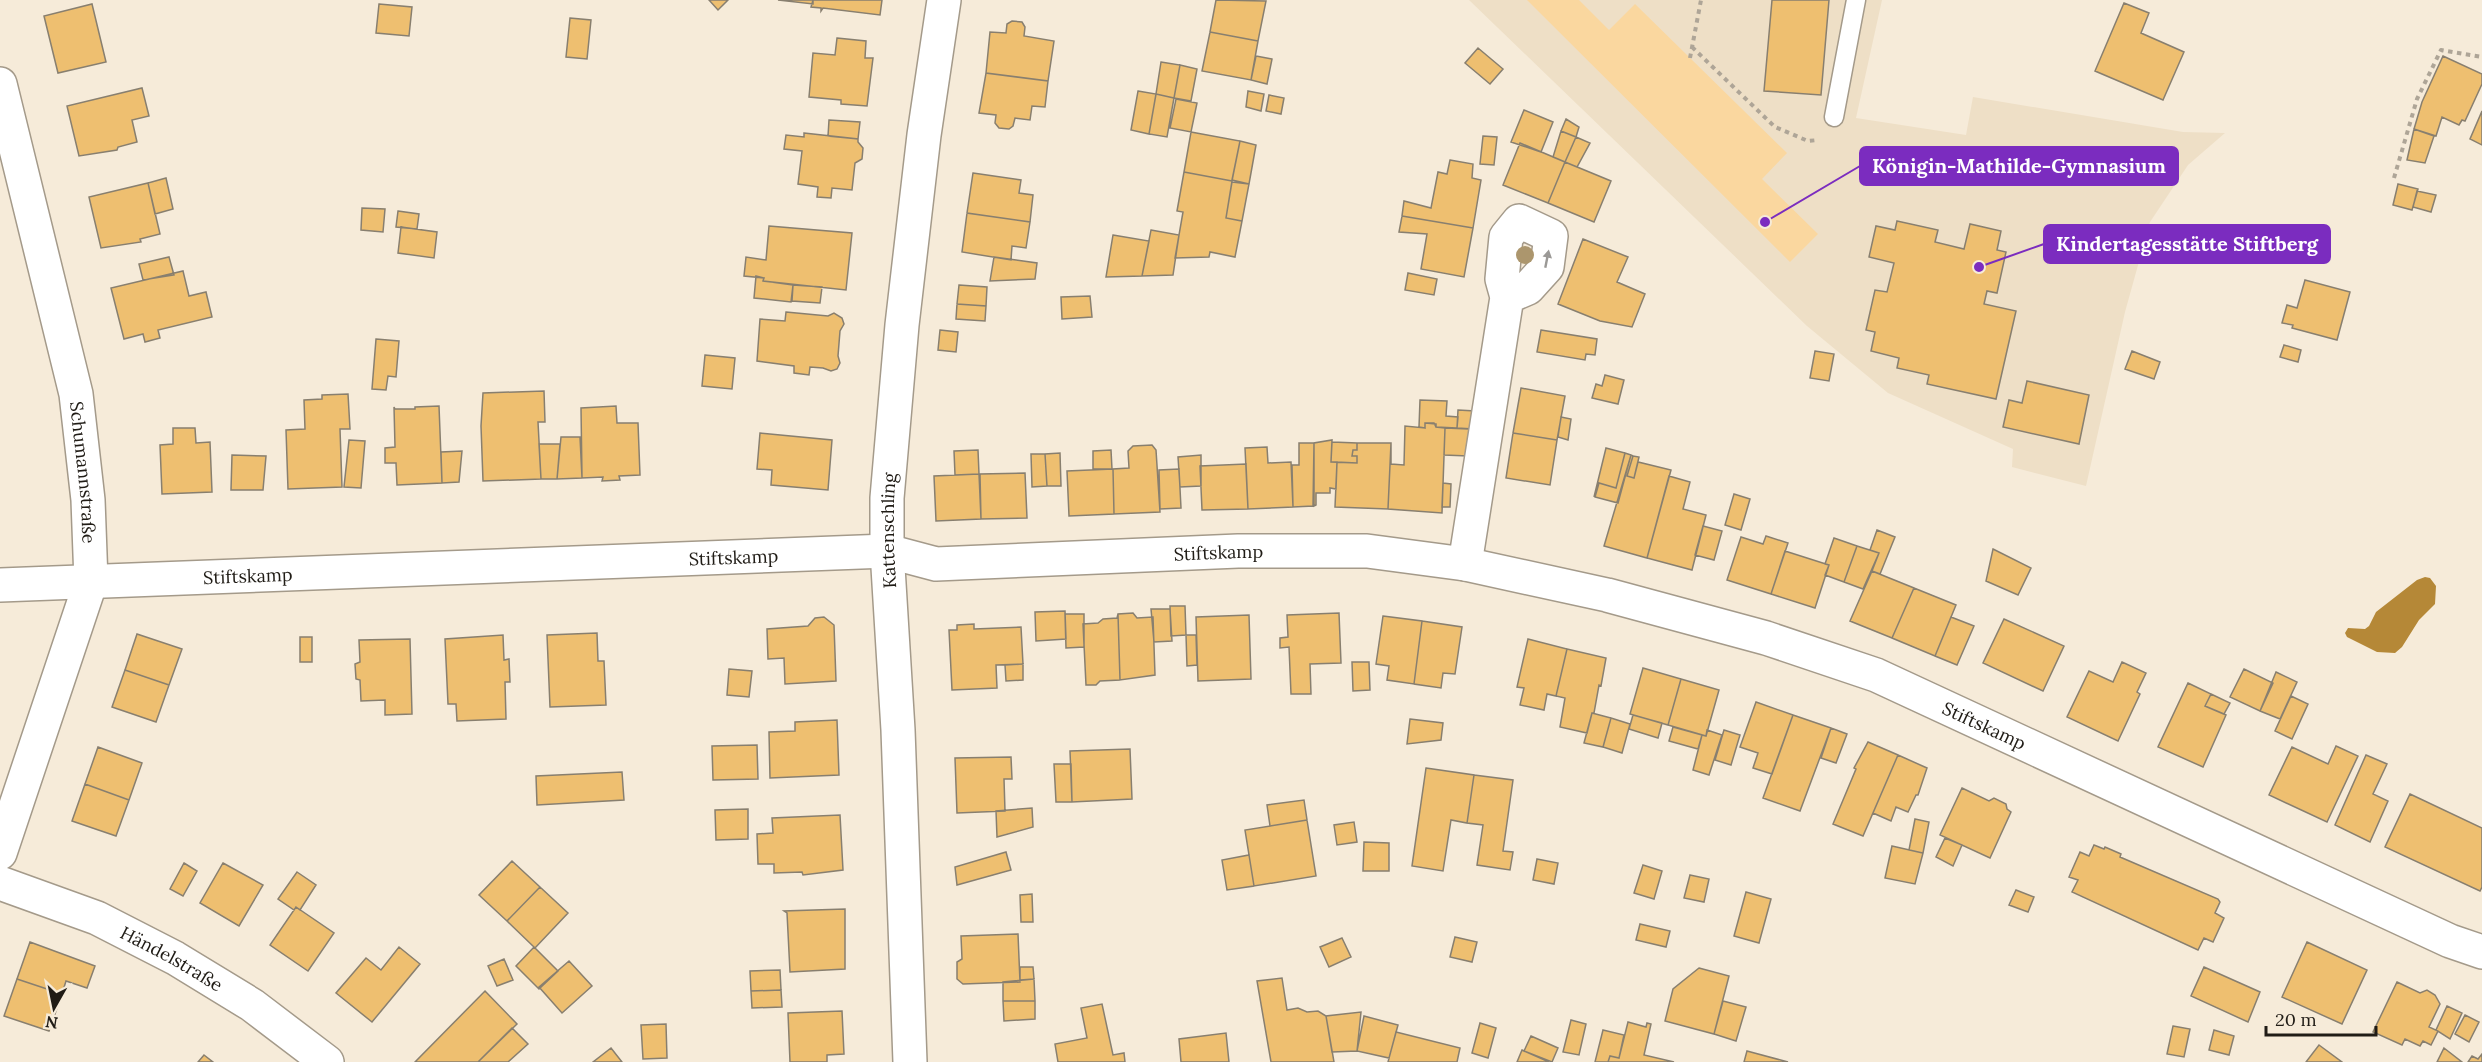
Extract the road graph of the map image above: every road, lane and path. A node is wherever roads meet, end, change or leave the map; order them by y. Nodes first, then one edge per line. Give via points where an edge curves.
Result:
1 (944, 0) edge
2 (1701, 0) edge
3 (1856, 0) edge
4 (1692, 47) junction
5 (2482, 57) edge
6 (1690, 58) dead end
7 (0, 84) edge
8 (1834, 117) joint
9 (2394, 178) dead end
10 (1507, 297) dead end
11 (887, 552) junction
12 (1465, 564) junction
13 (91, 581) junction
14 (0, 585) edge
15 (0, 853) edge
16 (0, 883) edge
17 (2482, 952) edge
18 (327, 1062) edge
19 (910, 1062) edge

1 - 11 street, Kattenschling via 902,325 887,498
2 - 4 path
3 - 8 lane
4 - 6 path
4 - 8 path via 1775,127 1808,141 1822,140 1832,132
5 - 9 path via 2441,50 2417,99
7 - 13 street, Schumannstraße via 76,394 88,500
10 - 12 street
11 - 12 street, Stiftskamp via 936,564 1238,551 1367,551
11 - 13 street, Stiftskamp
11 - 19 street, Kattenschling
12 - 17 street, Stiftskamp via 1652,607 1766,638 1876,675
13 - 14 street, Stiftskamp
13 - 15 street, Schumannstraße
16 - 18 street, Händelstraße via 97,918 175,958 252,1005

